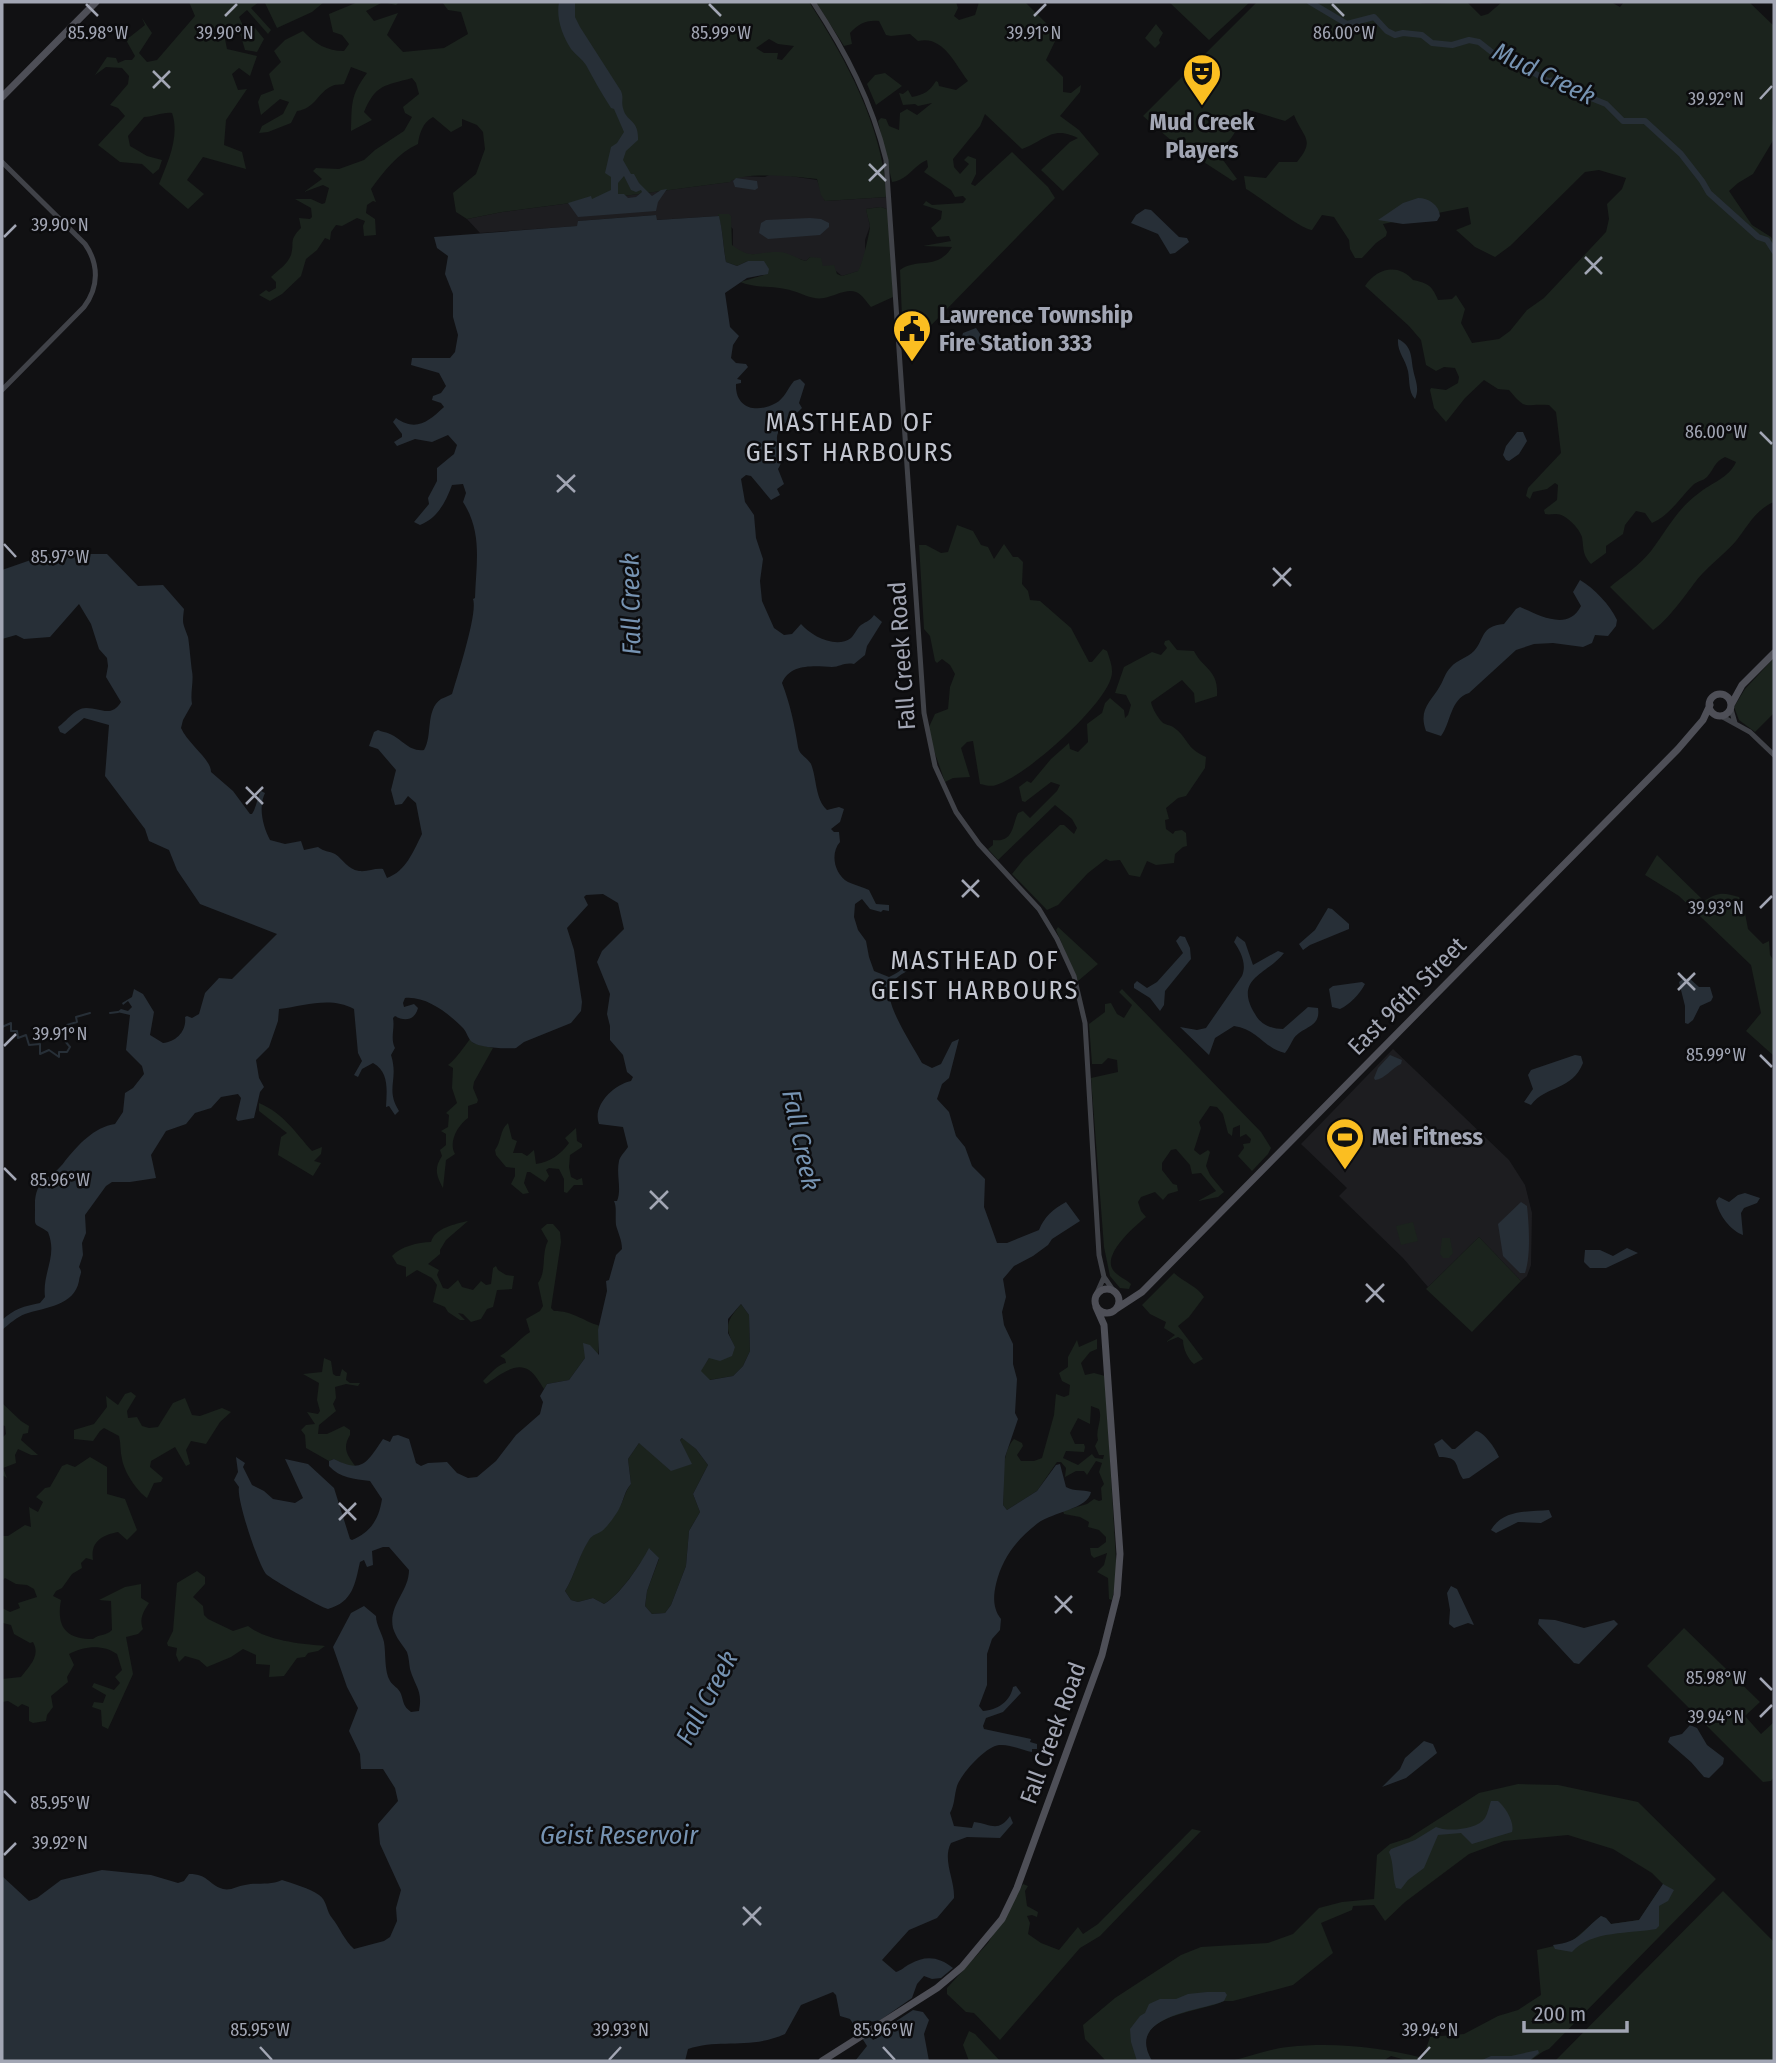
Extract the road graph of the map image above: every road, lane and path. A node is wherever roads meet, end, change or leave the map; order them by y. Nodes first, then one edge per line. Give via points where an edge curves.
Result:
1 (96, 2) edge
2 (813, 2) edge
3 (2, 97) edge
4 (2, 162) edge
5 (2, 390) edge
6 (1774, 653) edge
7 (1737, 691) junction
8 (1725, 695) junction
9 (1710, 705) junction
10 (1731, 707) junction
11 (1719, 716) junction
12 (1703, 720) junction
13 (1735, 723) junction
14 (1774, 755) edge
15 (1104, 1277) junction
16 (1114, 1292) junction
17 (1096, 1295) junction
18 (1136, 1296) junction
19 (1096, 1307) junction
20 (1114, 1311) junction
21 (1104, 1325) junction
22 (822, 2061) edge

1 - 3 main road
2 - 15 main road, Fall Creek Road via 862,85 887,160 929,745 942,784 963,823 1036,905 1074,976 1084,1023
4 - 5 main road via 85,244 96,274 84,307
6 - 7 main road
7 - 8 main road
7 - 10 main road
8 - 9 main road via 1714,697
8 - 10 main road
9 - 11 main road
9 - 12 main road, East 96th Street
10 - 11 main road
10 - 13 main road
11 - 12 main road
11 - 13 main road
12 - 18 main road, East 96th Street
13 - 14 main road
15 - 16 main road, Fall Creek Road
15 - 17 main road
16 - 17 main road via 1105,1289
16 - 18 main road
16 - 20 main road via 1119,1302
17 - 19 main road
18 - 20 main road, East 96th Street
19 - 20 main road via 1102,1313
19 - 21 main road, Fall Creek Road
20 - 21 main road
21 - 22 main road, Fall Creek Road via 1119,1584 1108,1638 1031,1849 1006,1911 970,1960 914,2004

